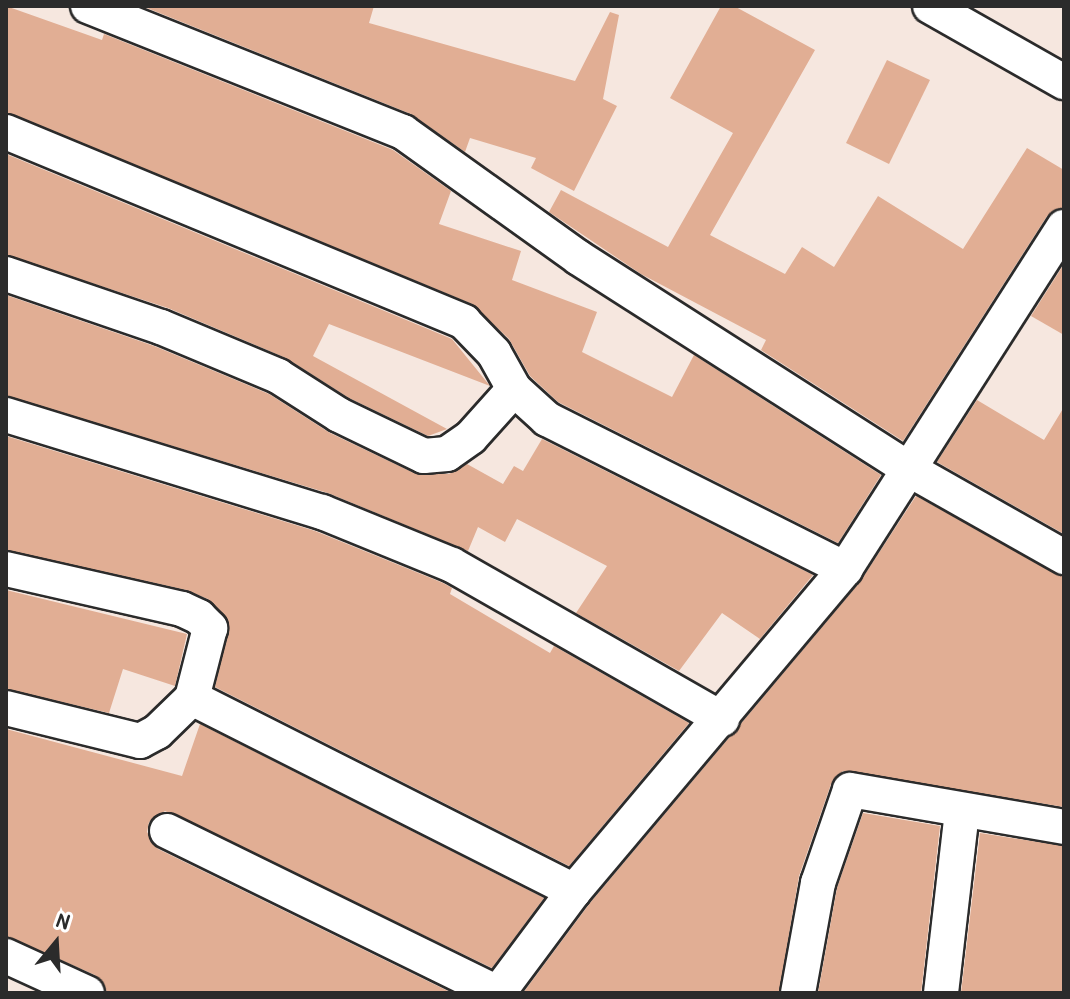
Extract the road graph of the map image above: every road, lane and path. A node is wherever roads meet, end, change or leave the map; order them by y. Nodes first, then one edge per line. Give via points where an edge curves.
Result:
1 (88, 6) edge
2 (930, 6) edge
3 (1064, 82) edge
4 (6, 132) edge
5 (1064, 227) edge
6 (6, 274) edge
7 (514, 389) junction
8 (6, 415) edge
9 (912, 471) junction
10 (1064, 557) edge
11 (6, 569) edge
12 (845, 569) junction
13 (192, 698) junction
14 (6, 708) edge
15 (722, 719) junction
16 (962, 811) junction
17 (1064, 827) edge
18 (167, 831) dead end
19 (574, 891) junction
20 (6, 956) edge
21 (87, 993) edge
22 (498, 993) edge
23 (798, 993) edge
24 (941, 993) edge

1 - 9 street via 403,132 579,258
2 - 3 street
4 - 7 street via 464,322 494,353
5 - 9 street
6 - 7 street via 161,327 278,376 339,415 424,456 447,454 471,437
7 - 12 street via 547,419
8 - 15 street via 322,512 452,565
9 - 10 street
9 - 12 street
11 - 13 street via 199,617 210,628
12 - 15 street
13 - 14 street via 140,741
13 - 19 street
15 - 19 street
16 - 17 street
16 - 23 street via 850,790 818,883
16 - 24 street
18 - 22 street
19 - 22 street
20 - 21 street

